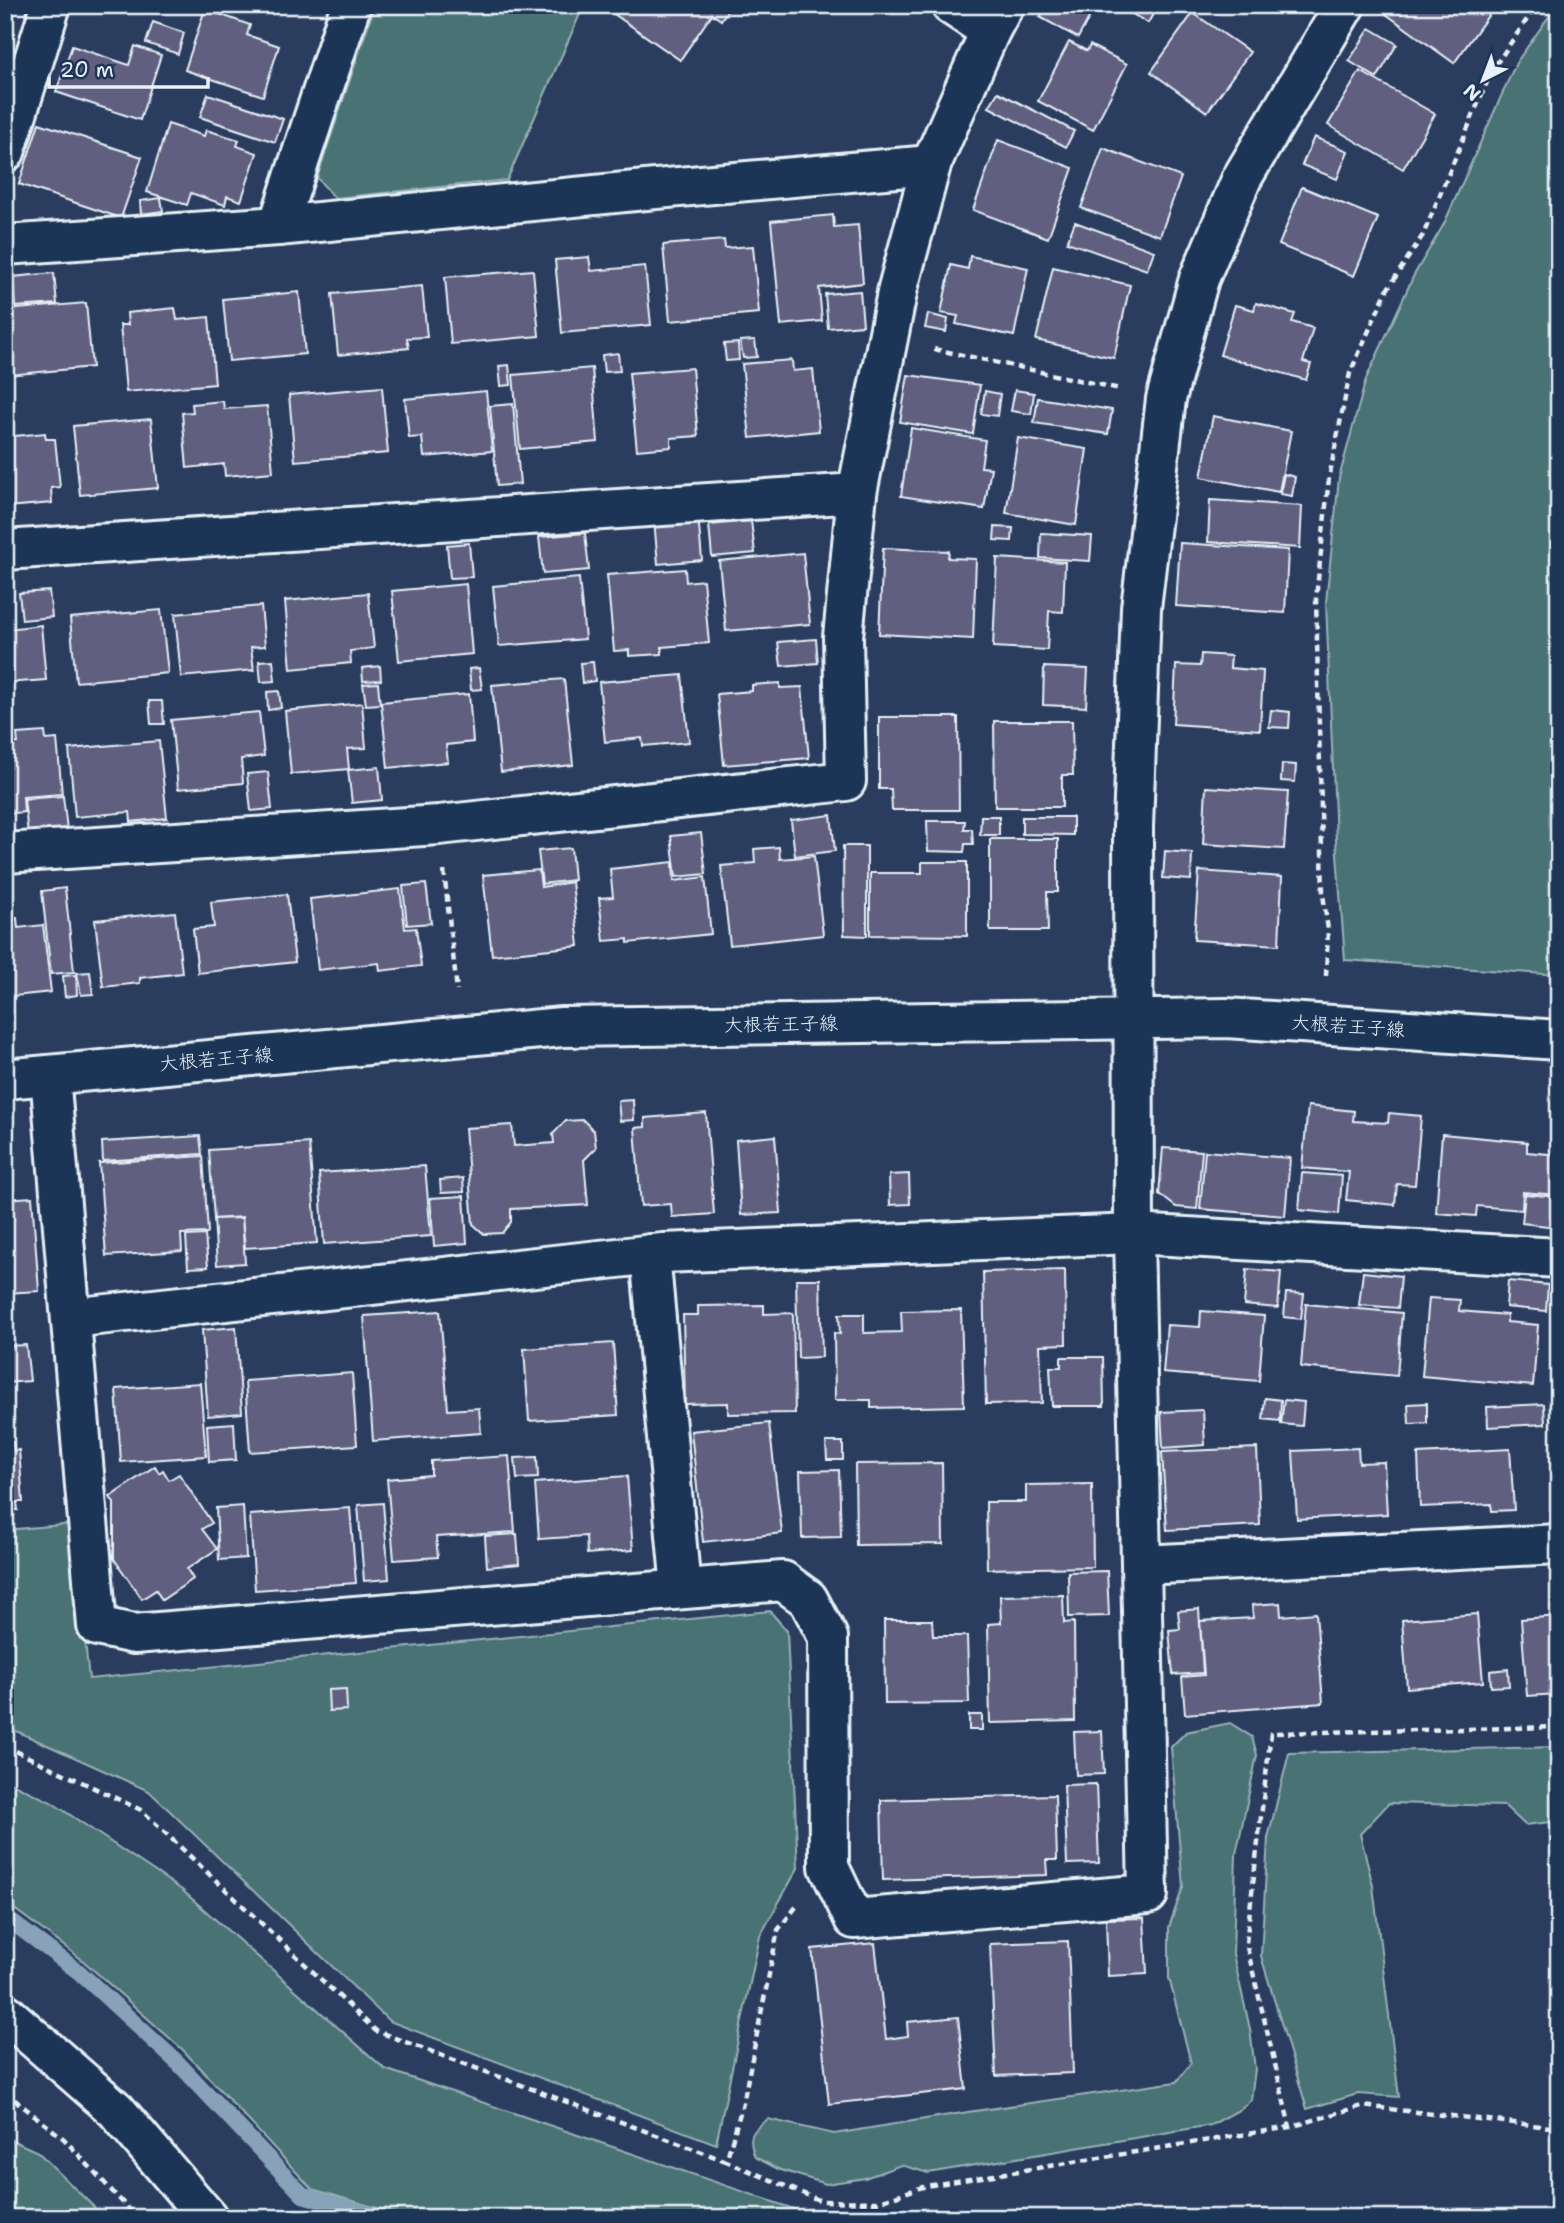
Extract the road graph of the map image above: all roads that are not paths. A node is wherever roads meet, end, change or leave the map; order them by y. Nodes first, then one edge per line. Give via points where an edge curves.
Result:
1 (51, 5) edge
2 (351, 5) edge
3 (951, 5) edge
4 (1345, 5) edge
5 (997, 18) edge
6 (5, 152) edge
7 (930, 165) junction
8 (278, 226) junction
9 (5, 245) edge
10 (856, 493) junction
11 (5, 550) edge
12 (5, 853) edge
13 (1133, 1018) junction
14 (1559, 1040) edge
15 (50, 1074) junction
16 (5, 1079) edge
17 (1134, 1234) junction
18 (650, 1254) junction
19 (1559, 1258) edge
20 (71, 1318) junction
21 (1559, 1544) edge
22 (1142, 1565) junction
23 (681, 1589) junction
24 (5, 2013) edge
25 (208, 2218) edge

1 - 6 street
2 - 8 street
3 - 5 street
4 - 13 street via 1242,178 1199,279 1166,399 1140,608
5 - 7 street
7 - 8 street
7 - 10 street via 898,288
8 - 9 street
10 - 11 street
10 - 12 street via 843,636 846,781 439,825
13 - 14 street, 大根若王子線 via 1226,1018
13 - 15 street, 大根若王子線 via 562,1027
13 - 17 street
15 - 16 street, 大根若王子線
15 - 20 street
17 - 18 street
17 - 19 street
17 - 22 street
18 - 20 street
18 - 23 street
20 - 23 street via 97,1626 134,1634
21 - 22 street
22 - 23 street via 1147,1894 854,1919 829,1867 828,1637 808,1599 783,1581
24 - 25 street via 116,2110

